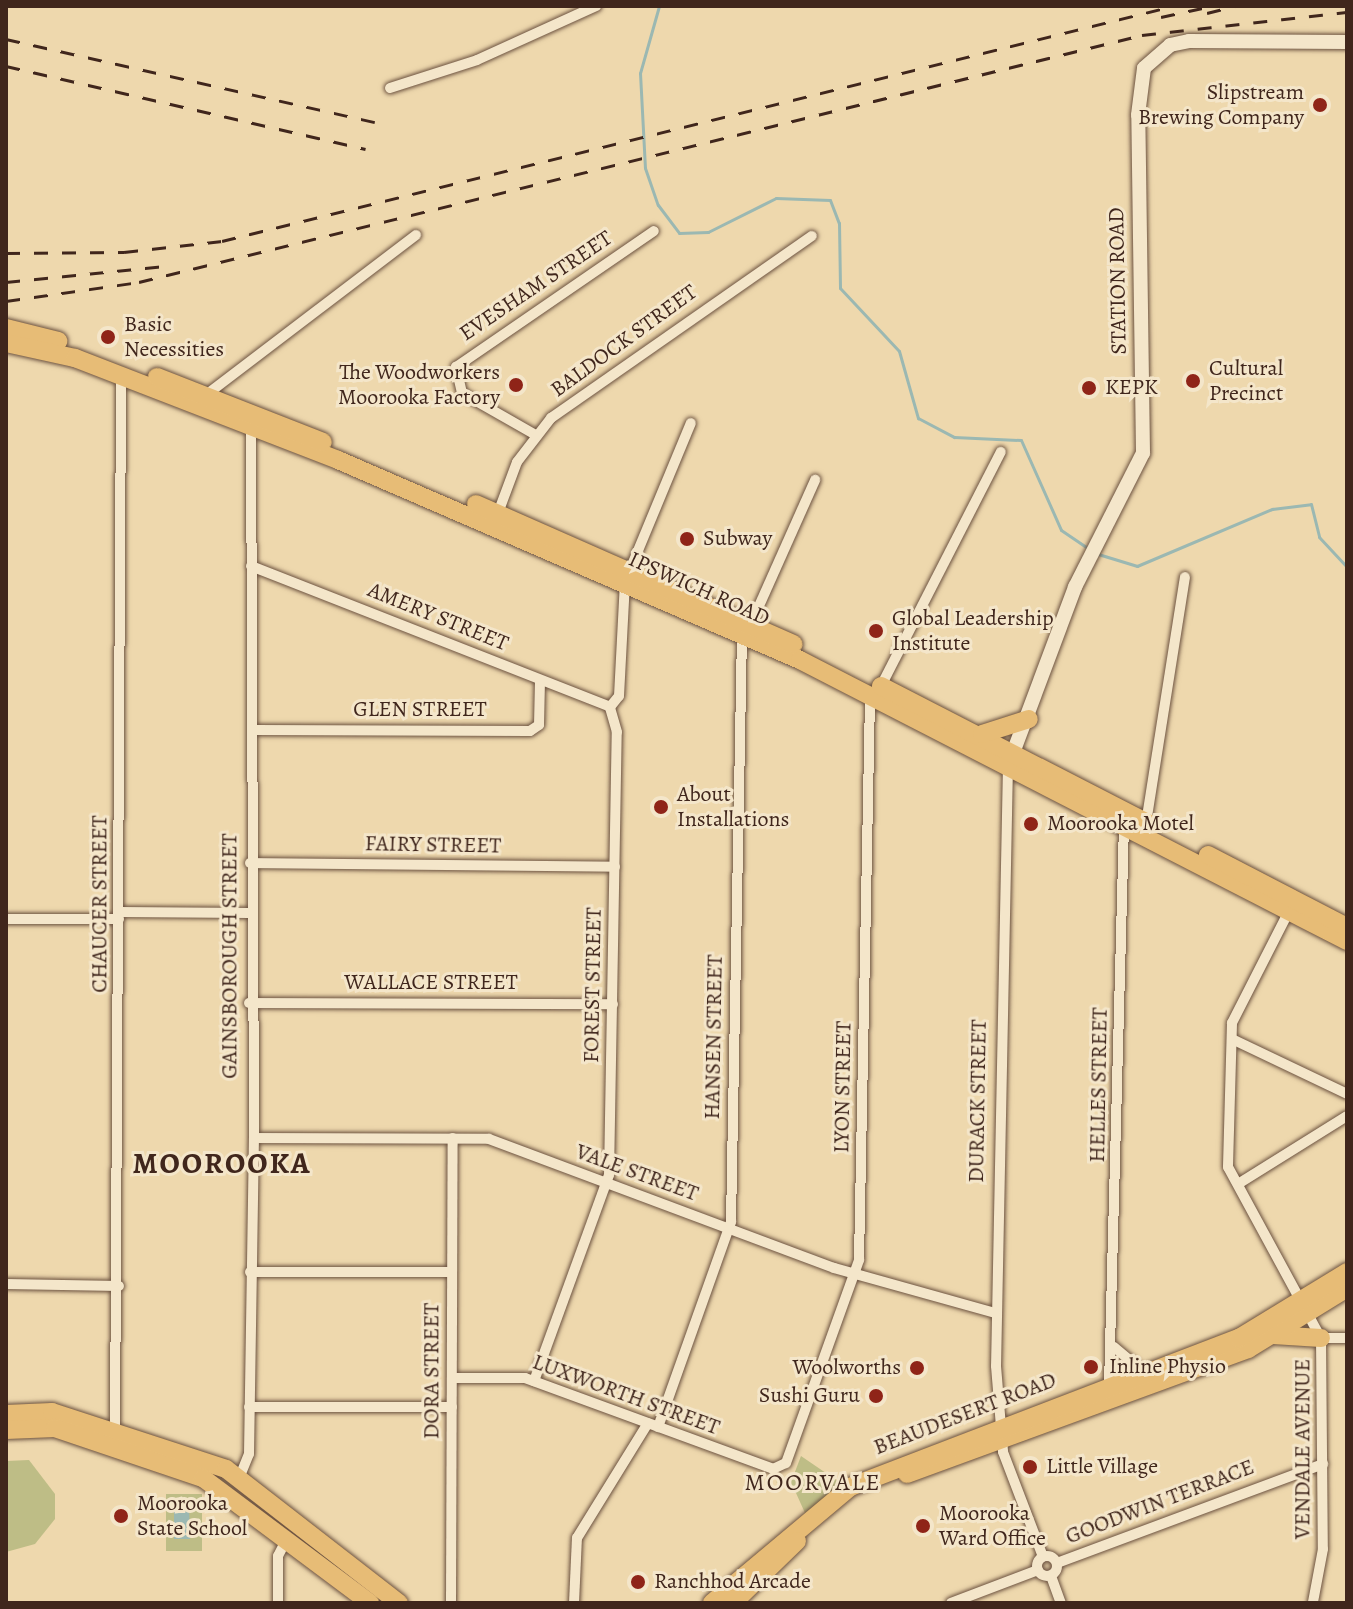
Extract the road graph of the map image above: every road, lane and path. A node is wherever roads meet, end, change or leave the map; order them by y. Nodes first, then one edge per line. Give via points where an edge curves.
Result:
1 (596, 6) edge
2 (1347, 42) edge
3 (390, 88) dead end
4 (654, 231) dead end
5 (416, 235) dead end
6 (812, 236) dead end
7 (6, 328) edge
8 (6, 343) edge
9 (121, 376) junction
10 (206, 395) junction
11 (251, 420) junction
12 (691, 423) dead end
13 (534, 434) junction
14 (1001, 452) dead end
15 (815, 480) dead end
16 (498, 513) junction
17 (251, 566) junction
18 (627, 575) junction
19 (1185, 577) dead end
20 (746, 629) junction
21 (540, 681) junction
22 (876, 690) junction
23 (610, 707) junction
24 (1029, 719) junction
25 (255, 730) junction
26 (982, 734) junction
27 (1012, 758) junction
28 (1146, 823) junction
29 (1124, 824) junction
30 (250, 863) junction
31 (615, 867) junction
32 (1289, 911) junction
33 (250, 913) junction
34 (119, 916) junction
35 (6, 919) edge
36 (1347, 927) edge
37 (1347, 941) edge
38 (249, 1003) junction
39 (613, 1004) junction
40 (1234, 1040) junction
41 (1347, 1094) edge
42 (1347, 1116) edge
43 (254, 1138) junction
44 (453, 1138) junction
45 (607, 1184) junction
46 (1238, 1184) junction
47 (730, 1229) junction
48 (250, 1272) junction
49 (452, 1272) junction
50 (1347, 1272) edge
51 (856, 1273) junction
52 (6, 1284) edge
53 (119, 1286) junction
54 (1347, 1288) edge
55 (1308, 1305) junction
56 (995, 1313) junction
57 (1271, 1335) junction
58 (1321, 1338) junction
59 (1347, 1338) edge
60 (1114, 1347) junction
61 (1145, 1373) junction
62 (452, 1378) junction
63 (534, 1381) junction
64 (1109, 1385) junction
65 (249, 1407) junction
66 (452, 1407) junction
67 (6, 1414) edge
68 (653, 1425) junction
69 (6, 1430) edge
70 (115, 1431) junction
71 (1000, 1432) junction
72 (1323, 1464) junction
73 (783, 1467) joint
74 (235, 1485) junction
75 (287, 1538) junction
76 (1043, 1557) junction
77 (1057, 1563) junction
78 (1038, 1570) junction
79 (1051, 1576) junction
80 (278, 1603) edge
81 (370, 1603) edge
82 (399, 1603) edge
83 (451, 1603) edge
84 (574, 1603) edge
85 (712, 1603) edge
86 (733, 1603) edge
87 (951, 1603) edge
88 (1061, 1603) edge
89 (1310, 1603) edge

1 - 3 street via 477,60
2 - 24 street, STATION ROAD via 1189,41 1149,62 1138,115 1143,453 1086,563
4 - 13 street, EVESHAM STREET via 456,367 462,393
5 - 10 street
6 - 13 street, BALDOCK STREET
7 - 10 highway, IPSWICH ROAD
8 - 9 highway, IPSWICH ROAD
9 - 11 highway, IPSWICH ROAD
9 - 34 street, CHAUCER STREET
10 - 11 highway, IPSWICH ROAD
11 - 16 highway, IPSWICH ROAD
11 - 17 street, GAINSBOROUGH STREET
11 - 18 highway, IPSWICH ROAD
12 - 18 street
13 - 16 street
14 - 22 street
15 - 20 street
16 - 18 highway, IPSWICH ROAD
17 - 21 street, AMERY STREET
17 - 25 street, GAINSBOROUGH STREET
18 - 20 highway, IPSWICH ROAD
18 - 23 street, FOREST STREET via 619,696
19 - 28 street
20 - 22 highway, IPSWICH ROAD
20 - 47 street, HANSEN STREET
21 - 23 street, AMERY STREET
21 - 25 street, GLEN STREET via 539,725 530,731
22 - 26 highway, IPSWICH ROAD
22 - 27 highway, IPSWICH ROAD
22 - 51 street, LYON STREET
23 - 31 street, FOREST STREET via 617,732
24 - 26 highway
24 - 27 street, STATION ROAD
25 - 30 street, GAINSBOROUGH STREET
26 - 27 highway, IPSWICH ROAD
27 - 28 highway, IPSWICH ROAD
27 - 29 highway, IPSWICH ROAD
27 - 56 street, DURACK STREET
28 - 36 highway, IPSWICH ROAD
29 - 32 highway, IPSWICH ROAD
29 - 60 street, HELLES STREET
30 - 31 street, FAIRY STREET
30 - 33 street, GAINSBOROUGH STREET
31 - 39 street, FOREST STREET
32 - 37 highway, IPSWICH ROAD
32 - 40 street, VENDALE AVENUE via 1233,1019
33 - 34 street
33 - 38 street, GAINSBOROUGH STREET
34 - 35 street
34 - 53 street, CHAUCER STREET
38 - 39 street, WALLACE STREET
38 - 43 street, GAINSBOROUGH STREET
39 - 45 street, FOREST STREET
40 - 41 street
40 - 46 street, VENDALE AVENUE via 1228,1162
42 - 46 street
43 - 44 street, VALE STREET
43 - 48 street, GAINSBOROUGH STREET
44 - 45 street, VALE STREET via 495,1140
44 - 49 street, DORA STREET
45 - 47 street, VALE STREET
45 - 63 street, FOREST STREET
46 - 55 street, VENDALE AVENUE
47 - 51 street, VALE STREET
47 - 68 street, HANSEN STREET
48 - 49 street
48 - 65 street, GAINSBOROUGH STREET
49 - 62 street, DORA STREET
50 - 55 highway, BEAUDESERT ROAD
51 - 56 street, VALE STREET
51 - 73 street, LYON STREET
52 - 53 street
53 - 70 street, CHAUCER STREET
54 - 55 highway, BEAUDESERT ROAD
55 - 57 highway, BEAUDESERT ROAD
55 - 58 street, VENDALE AVENUE
55 - 61 highway, BEAUDESERT ROAD
56 - 71 street, DURACK STREET
57 - 58 highway
57 - 71 highway, BEAUDESERT ROAD
58 - 59 street
58 - 72 street, VENDALE AVENUE
60 - 61 street
60 - 64 street, HELLES STREET
61 - 64 highway, BEAUDESERT ROAD
62 - 63 street, LUXWORTH STREET
62 - 66 street, DORA STREET
63 - 68 street, LUXWORTH STREET
64 - 71 highway, BEAUDESERT ROAD
65 - 66 street
65 - 74 street, GAINSBOROUGH STREET via 248,1462
66 - 83 street, DORA STREET
67 - 70 highway via 52,1412
68 - 73 street, LUXWORTH STREET
68 - 84 street, HANSEN STREET via 577,1538
69 - 74 highway via 68,1432
70 - 74 highway
71 - 76 street, DURACK STREET
71 - 85 highway, BEAUDESERT ROAD via 834,1496
71 - 86 highway, BEAUDESERT ROAD via 851,1499
72 - 77 street, GOODWIN TERRACE
72 - 89 street, VENDALE AVENUE via 1323,1549
74 - 75 highway
74 - 82 highway
75 - 80 street via 278,1556
75 - 81 highway
76 - 77 street
76 - 78 street
77 - 79 street
78 - 79 street
78 - 87 street
79 - 88 street

